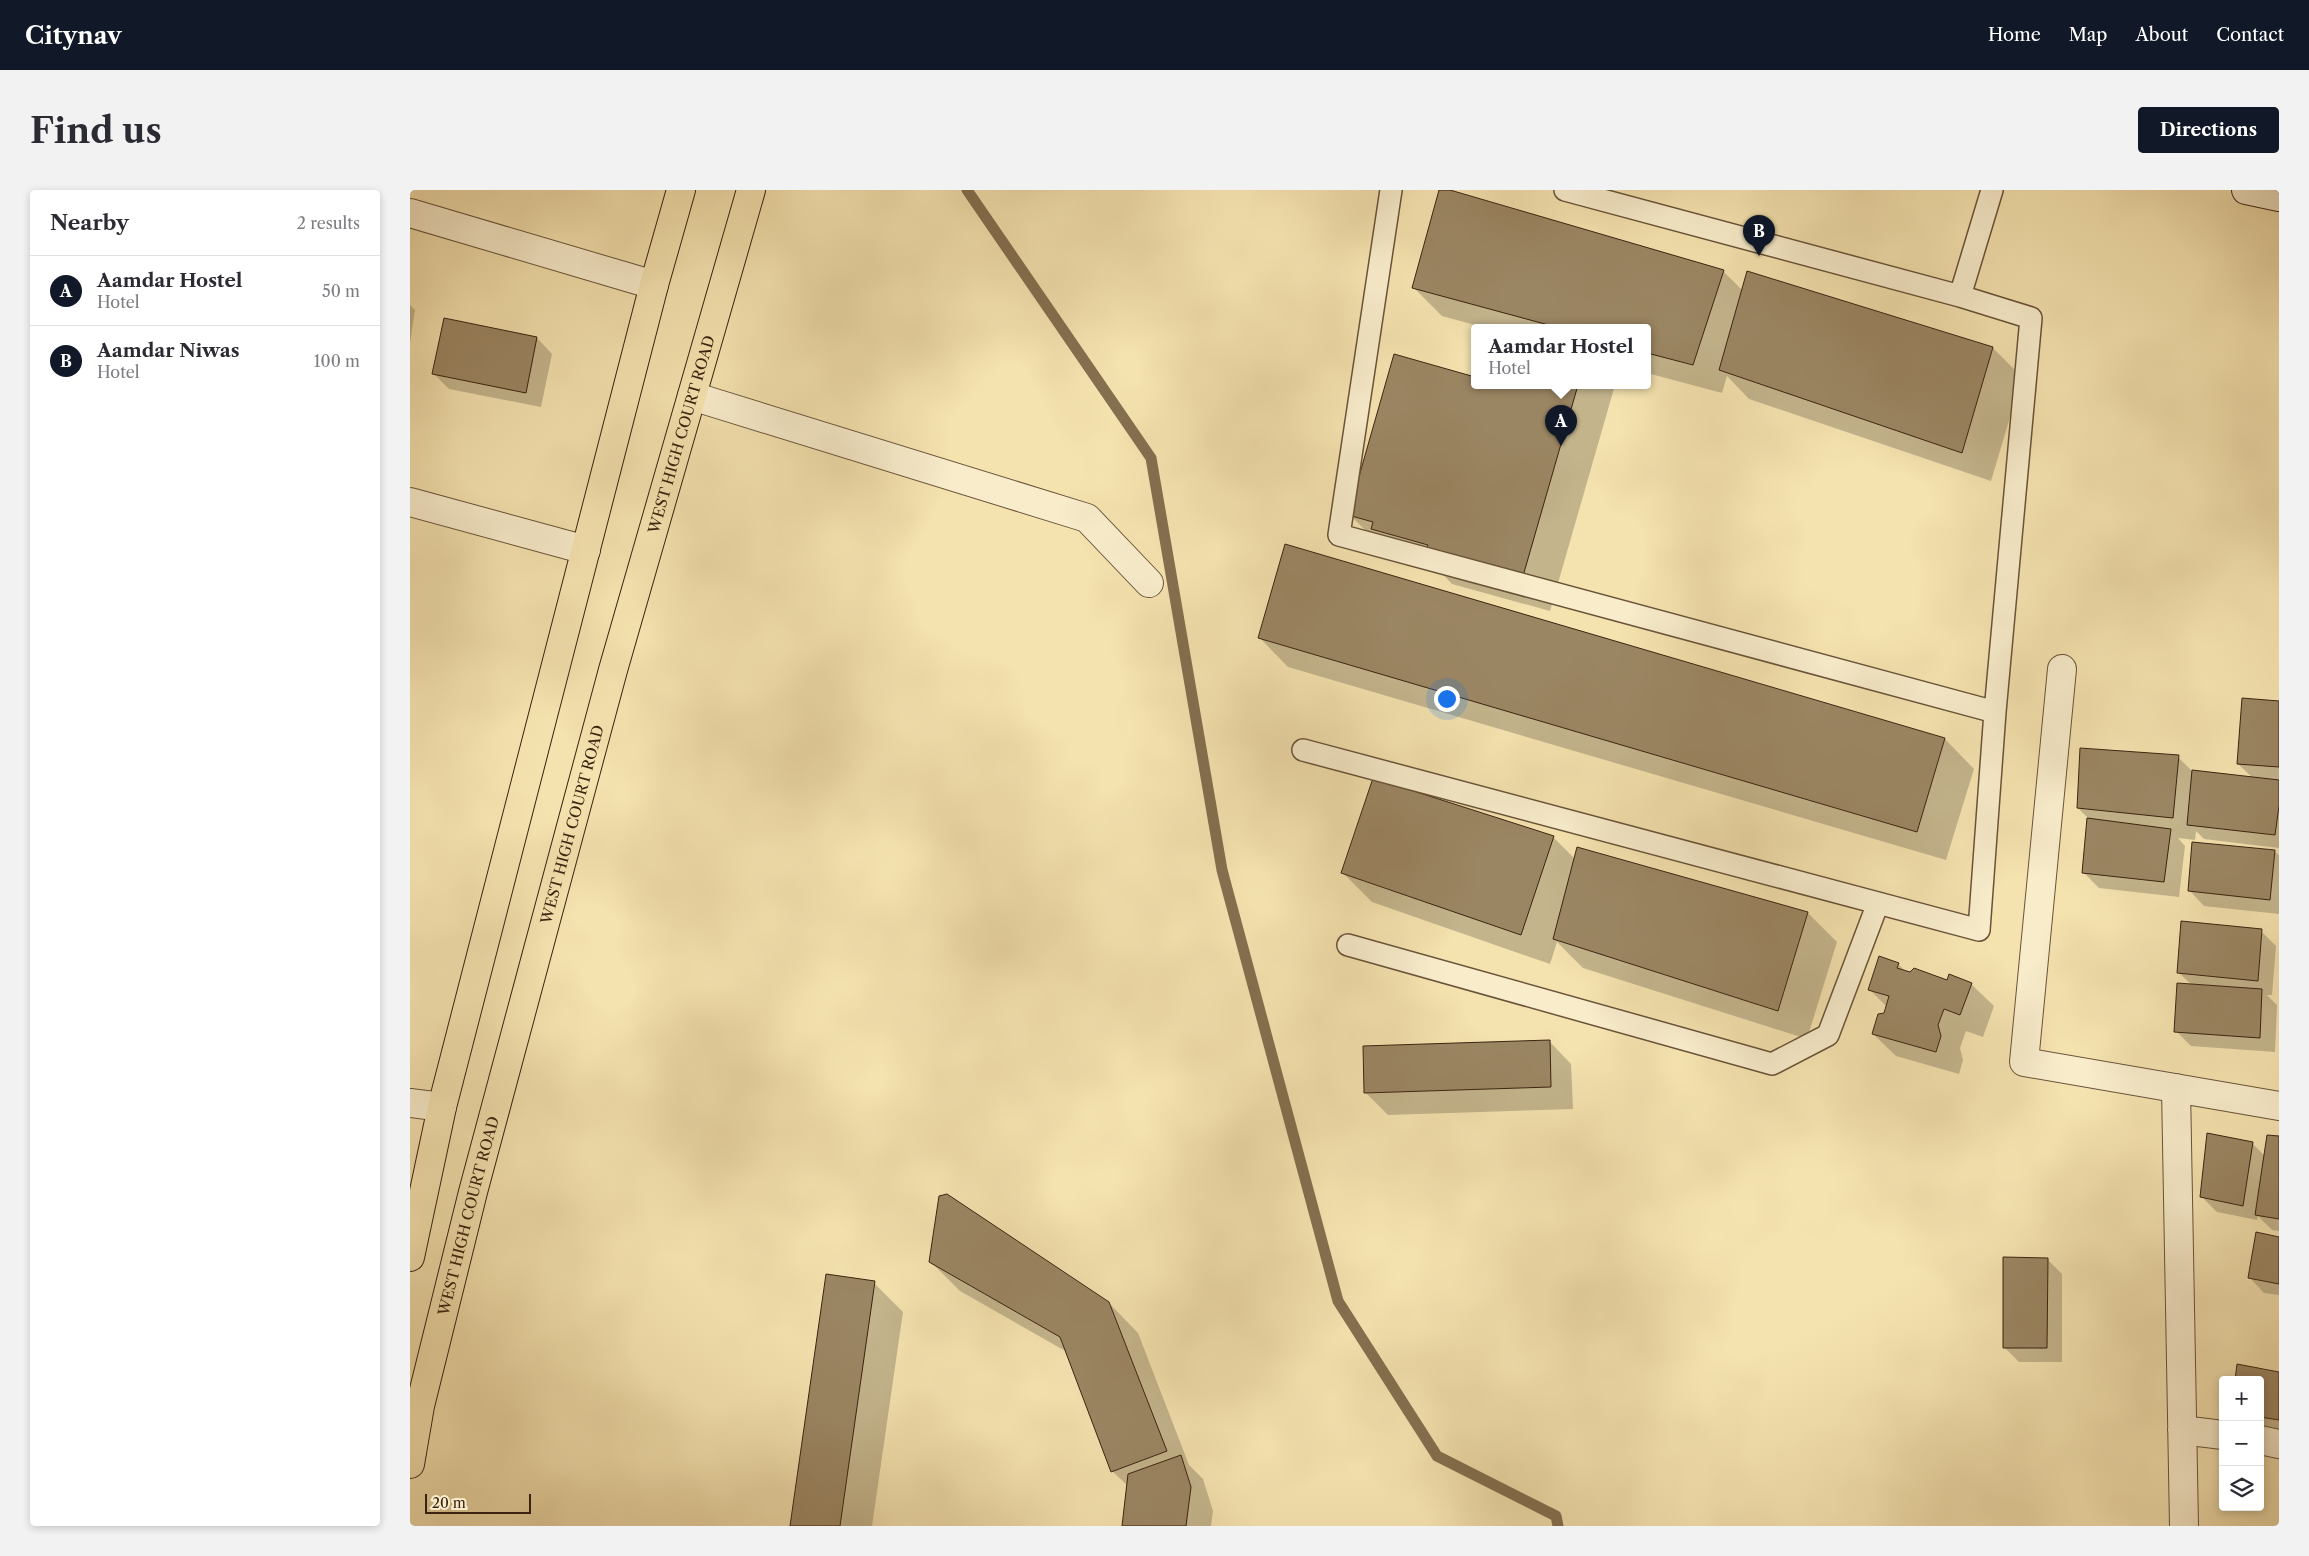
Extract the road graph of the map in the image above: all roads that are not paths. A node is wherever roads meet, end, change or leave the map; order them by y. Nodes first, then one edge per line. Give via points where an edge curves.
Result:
1 (681, 190) edge
2 (751, 190) edge
3 (1391, 190) edge
4 (1565, 190) edge
5 (1992, 190) edge
6 (2246, 190) edge
7 (2279, 197) edge
8 (410, 213) edge
9 (654, 285) junction
10 (1960, 296) junction
11 (692, 396) junction
12 (410, 502) edge
13 (586, 550) junction
14 (1150, 583) dead end
15 (2062, 668) dead end
16 (1995, 712) junction
17 (1303, 750) dead end
18 (1878, 903) junction
19 (1348, 945) dead end
20 (2176, 1088) junction
21 (410, 1103) edge
22 (2279, 1106) edge
23 (442, 1108) junction
24 (410, 1257) edge
25 (2182, 1430) junction
26 (2219, 1435) edge
27 (2264, 1441) edge
28 (2279, 1444) edge
29 (410, 1464) edge
30 (2184, 1526) edge

1 - 9 main road
2 - 11 main road, WEST HIGH COURT ROAD
3 - 16 lane via 1339,535
4 - 10 lane
5 - 10 lane
6 - 7 street
8 - 9 street
9 - 13 main road
10 - 16 lane via 2031,318
11 - 14 street via 1087,518
11 - 29 main road, WEST HIGH COURT ROAD via 610,680 473,1192 420,1406
12 - 13 street
13 - 23 main road
15 - 20 street via 2024,1062
16 - 18 lane via 1978,930
17 - 18 lane
18 - 19 lane via 1828,1035 1772,1064
20 - 22 street
20 - 25 street
21 - 23 street
23 - 24 main road
25 - 26 street
25 - 30 street
27 - 28 street

